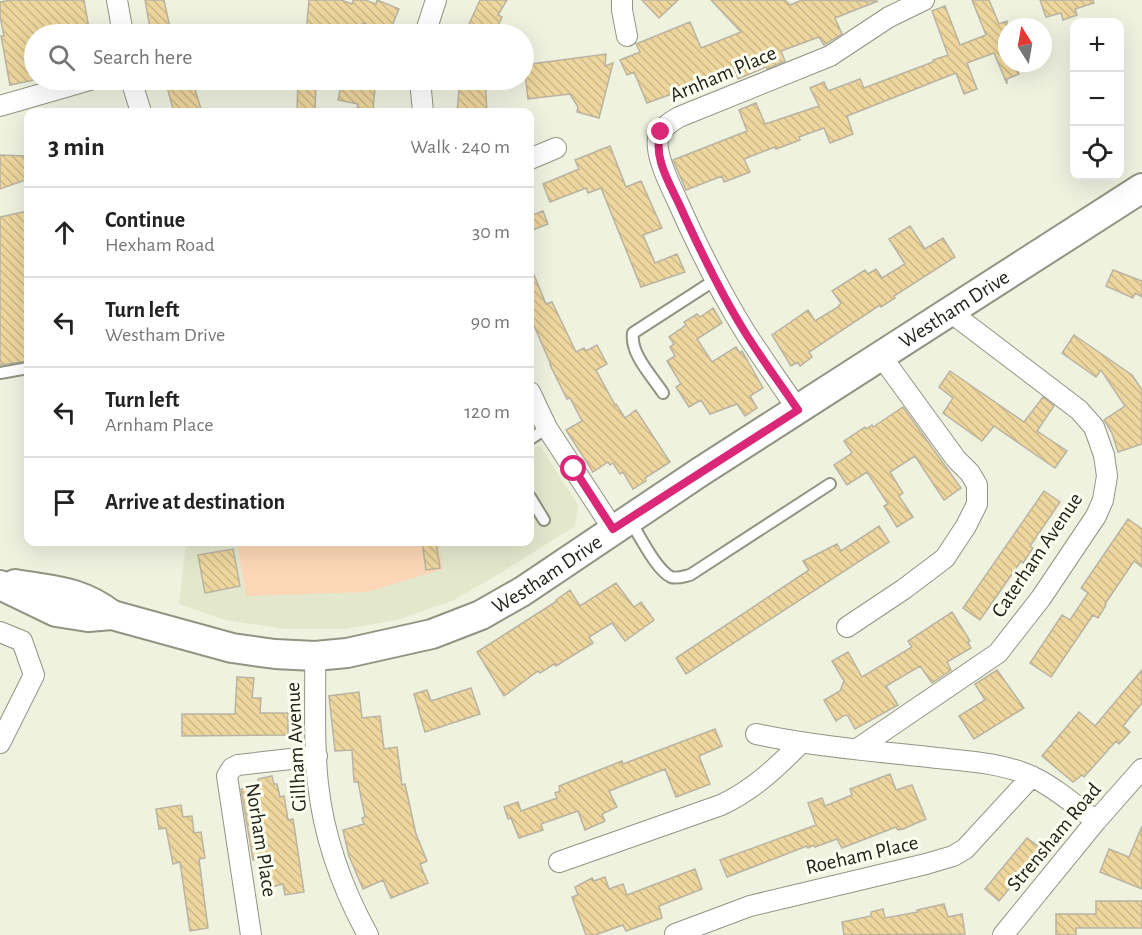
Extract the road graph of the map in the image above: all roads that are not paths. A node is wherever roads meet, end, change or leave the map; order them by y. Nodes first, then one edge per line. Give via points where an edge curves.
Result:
1 (117, 0) edge
2 (436, 0) edge
3 (622, 0) edge
4 (924, 0) edge
5 (121, 24) edge
6 (428, 24) edge
7 (627, 36) dead end
8 (55, 90) edge
9 (134, 90) edge
10 (421, 90) edge
11 (0, 106) edge
12 (140, 108) edge
13 (423, 108) edge
14 (556, 148) dead end
15 (534, 157) edge
16 (1142, 188) edge
17 (715, 280) junction
18 (949, 311) junction
19 (881, 356) junction
20 (24, 369) edge
21 (0, 373) edge
22 (663, 393) dead end
23 (534, 400) edge
24 (798, 410) junction
25 (547, 428) junction
26 (534, 436) edge
27 (830, 484) dead end
28 (534, 504) edge
29 (544, 520) dead end
30 (621, 524) junction
31 (0, 584) edge
32 (847, 627) dead end
33 (0, 632) edge
34 (315, 656) junction
35 (756, 734) dead end
36 (0, 743) edge
37 (801, 743) junction
38 (857, 749) junction
39 (317, 756) junction
40 (1142, 770) edge
41 (1032, 776) junction
42 (1096, 821) junction
43 (559, 862) dead end
44 (675, 934) edge
45 (251, 935) edge
46 (368, 935) edge
47 (1003, 935) edge

1 - 5 street
2 - 6 street
3 - 7 street
4 - 17 street, Arnham Place via 889,17 830,56 680,117 661,132 659,153 669,182
8 - 11 street
9 - 12 street
10 - 13 street
14 - 15 street
16 - 18 street, Westham Drive
17 - 22 lane via 633,333 638,354
17 - 24 street, Arnham Place via 744,331
18 - 19 street, Westham Drive
18 - 38 street, Caterham Avenue via 1079,410 1094,427 1106,466 1103,500 1041,598 998,653
19 - 24 street, Westham Drive
19 - 32 street via 970,473 977,484 977,504 945,558
20 - 21 lane
23 - 25 street
24 - 30 street, Westham Drive
25 - 26 lane
25 - 30 street
27 - 30 lane via 680,578 659,567
28 - 29 lane
30 - 34 street, Westham Drive via 481,615 393,645
31 - 34 street, Westham Drive via 56,612 88,617 112,615 232,648
33 - 36 street via 21,641 34,675
34 - 39 street, Gillham Avenue
35 - 37 street
37 - 38 street
37 - 43 street via 764,780 738,798
38 - 41 street via 1012,769
39 - 45 street, Norham Place via 238,765 227,776
39 - 46 street, Gillham Avenue via 329,845
40 - 42 street, Strensham Road
41 - 42 street
41 - 44 street, Roeham Place via 974,841 953,856 750,906
42 - 47 street, Strensham Road

